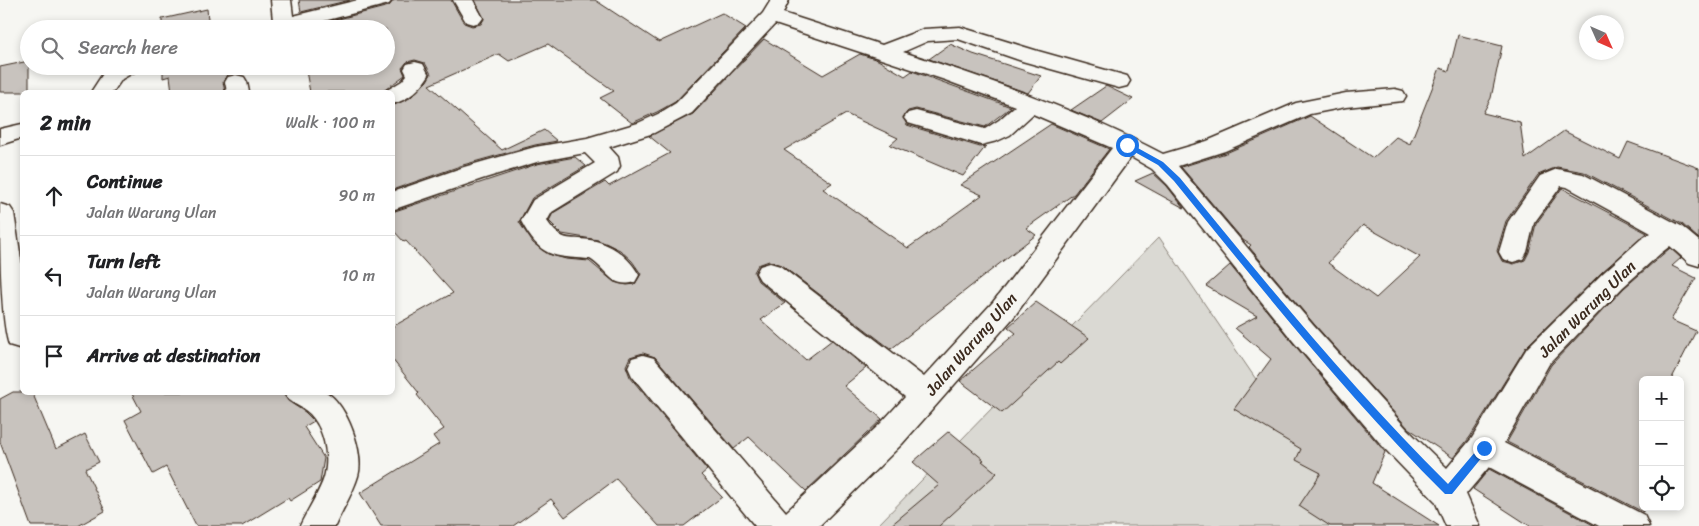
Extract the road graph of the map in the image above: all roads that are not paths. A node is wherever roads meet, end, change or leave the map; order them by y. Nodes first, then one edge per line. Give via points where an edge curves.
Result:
1 (280, 0) edge
2 (382, 0) edge
3 (463, 0) edge
4 (776, 8) edge
5 (473, 18) dead end
6 (276, 20) edge
7 (303, 20) edge
8 (882, 53) junction
9 (415, 69) dead end
10 (113, 75) edge
11 (1119, 81) dead end
12 (103, 90) edge
13 (395, 95) edge
14 (1395, 96) dead end
15 (1030, 104) junction
16 (916, 118) dead end
17 (20, 131) edge
18 (0, 137) edge
19 (590, 144) junction
20 (1127, 145) junction
21 (1161, 163) junction
22 (395, 200) edge
23 (1, 213) edge
24 (1672, 233) junction
25 (1513, 252) dead end
26 (1699, 256) edge
27 (770, 273) dead end
28 (625, 276) dead end
29 (14, 339) edge
30 (643, 367) dead end
31 (304, 395) edge
32 (926, 396) junction
33 (1484, 448) junction
34 (1448, 491) junction
35 (317, 526) edge
36 (776, 526) edge
37 (795, 526) edge
38 (1463, 526) edge
39 (1632, 526) edge

1 - 6 street
2 - 7 street
3 - 5 street
4 - 8 street
4 - 19 street via 684,108 646,128
8 - 11 street via 924,35 960,33
8 - 15 street
9 - 13 street via 418,75 410,86
10 - 12 street
14 - 21 street via 1304,108 1216,146
15 - 16 street via 991,136 981,137
15 - 20 street
17 - 18 street
19 - 22 street via 472,173
19 - 28 street via 606,156 608,166 542,206 534,221 542,236 556,245 601,253
20 - 21 street
20 - 32 street, Jalan Warung Ulan via 1002,310
21 - 34 street via 1303,334
23 - 29 street
24 - 25 street via 1574,180 1557,177 1549,182 1521,222
24 - 26 street
24 - 33 street, Jalan Warung Ulan via 1626,268 1538,356
27 - 32 street
30 - 36 street
31 - 35 street via 321,405 335,427 342,449 342,475
32 - 37 street, Jalan Warung Ulan
33 - 34 street, Jalan Warung Ulan
33 - 39 street
34 - 38 street

